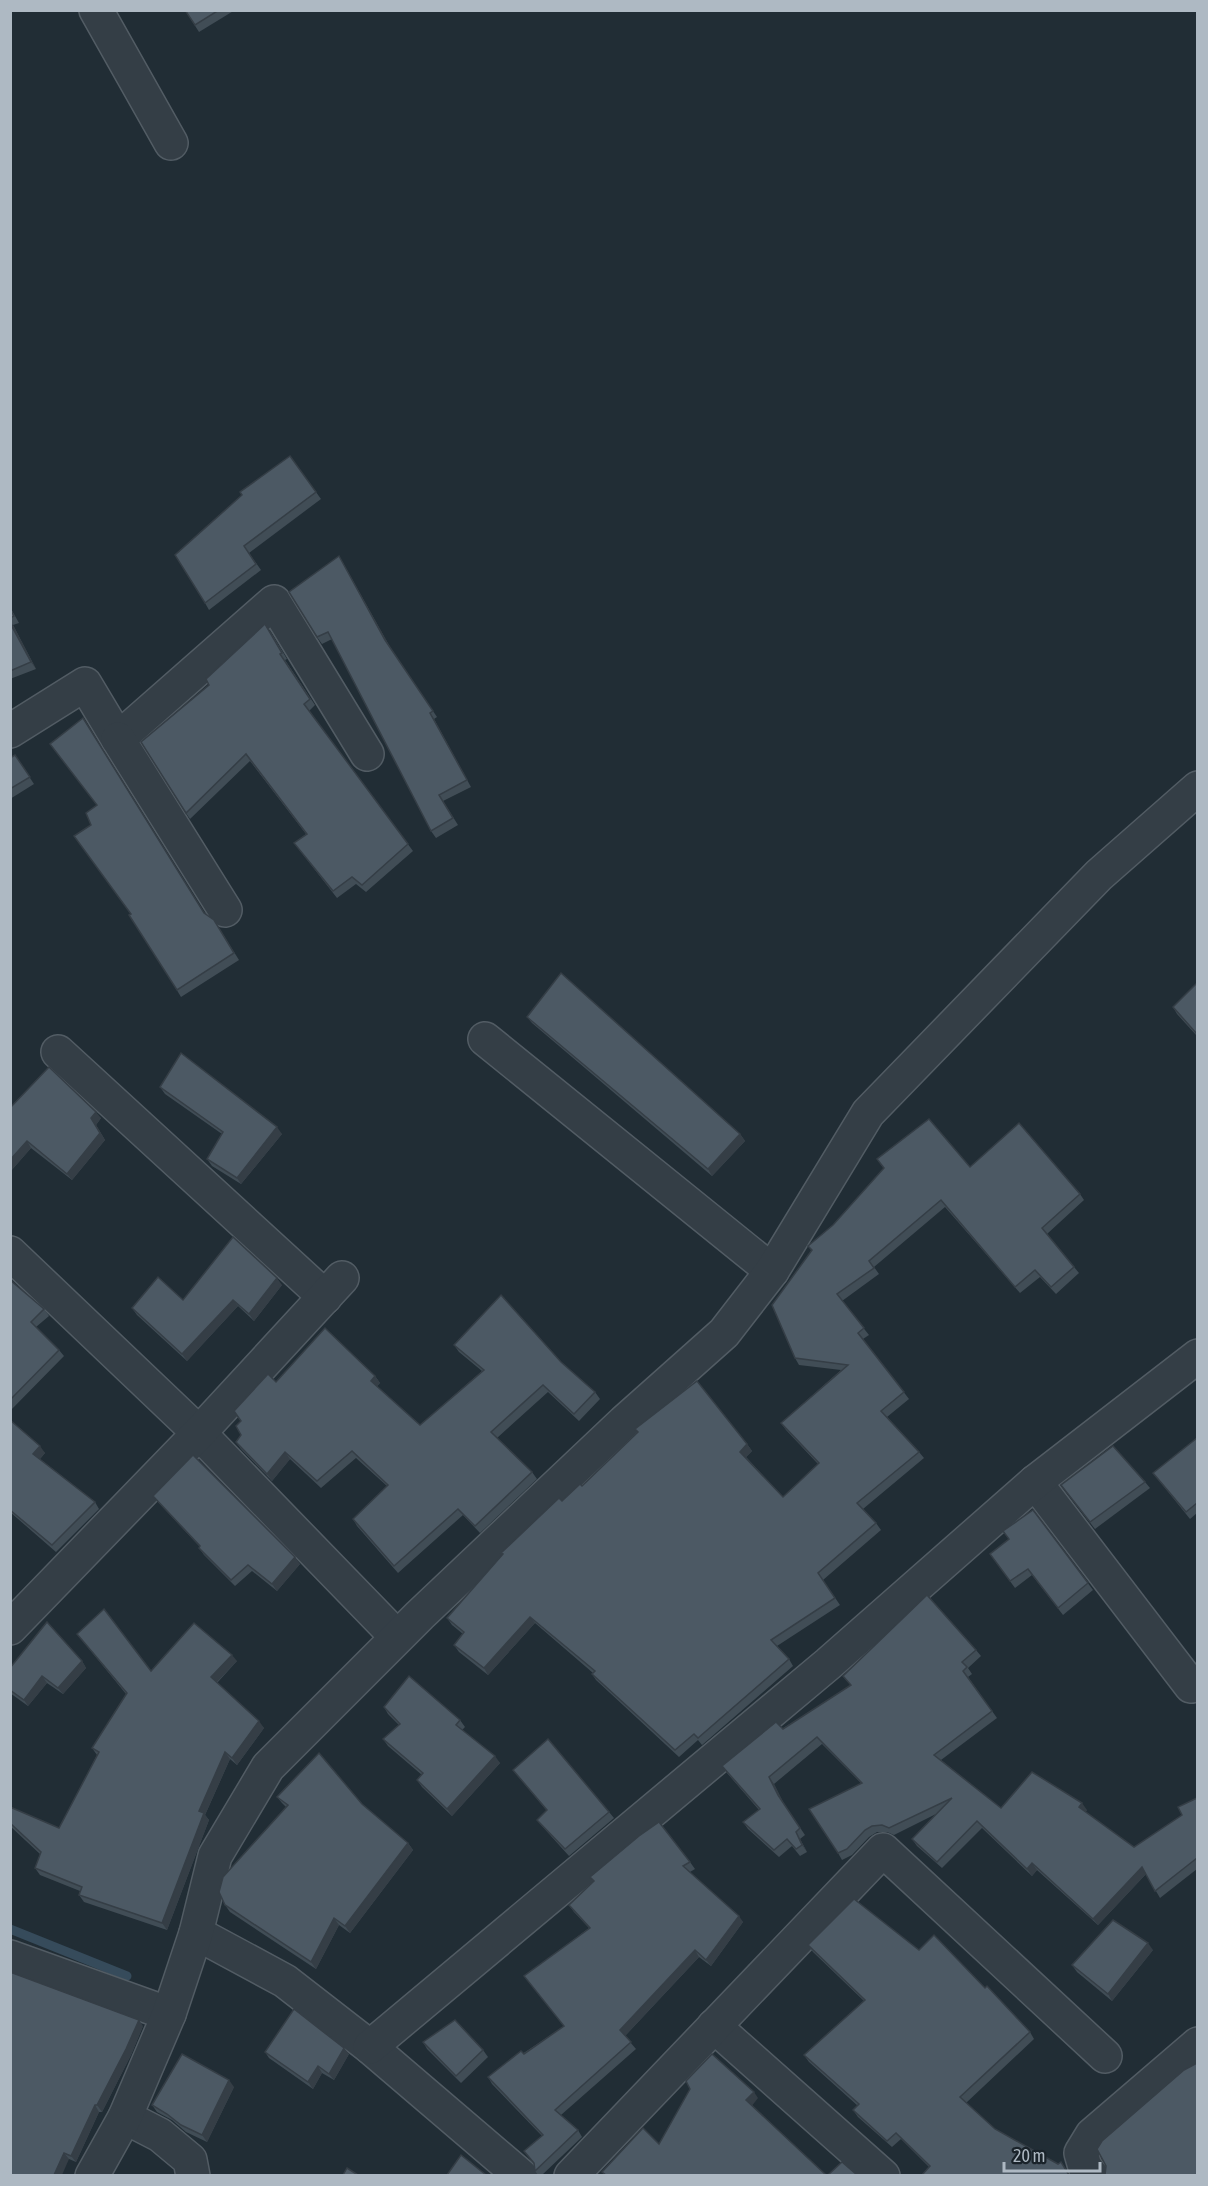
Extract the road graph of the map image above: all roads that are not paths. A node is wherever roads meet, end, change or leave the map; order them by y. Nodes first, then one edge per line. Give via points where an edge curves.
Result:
1 (96, 10) edge
2 (171, 143) dead end
3 (10, 731) edge
4 (118, 739) junction
5 (367, 754) dead end
6 (1197, 788) edge
7 (225, 910) dead end
8 (485, 1039) dead end
9 (58, 1052) dead end
10 (10, 1253) edge
11 (772, 1271) junction
12 (1197, 1356) edge
13 (199, 1432) junction
14 (1035, 1482) junction
15 (14, 1618) edge
16 (397, 1637) junction
17 (1197, 1681) edge
18 (196, 1933) junction
19 (10, 1957) edge
20 (169, 2014) junction
21 (714, 2026) junction
22 (1197, 2044) edge
23 (370, 2047) junction
24 (1105, 2056) dead end
25 (125, 2116) junction
26 (92, 2175) edge
27 (193, 2175) edge
28 (521, 2175) edge
29 (571, 2175) edge
30 (883, 2175) edge
31 (1092, 2175) edge

1 - 2 street
3 - 4 street via 85,684
4 - 5 street via 274,602
4 - 7 street
6 - 11 street via 1099,875 868,1113
8 - 11 street
9 - 13 street via 333,1287
10 - 13 street
11 - 16 street via 724,1333
12 - 14 street
13 - 15 street
13 - 16 street
14 - 17 street via 1191,1686
14 - 23 street via 828,1664
16 - 18 street via 268,1767 215,1856
18 - 20 street
18 - 23 street via 285,1981
19 - 20 street
20 - 25 street
21 - 24 street via 883,1850
21 - 29 street
21 - 30 street
22 - 31 street via 1092,2135 1081,2153
23 - 28 street
25 - 26 street
25 - 27 street via 160,2135 190,2160

